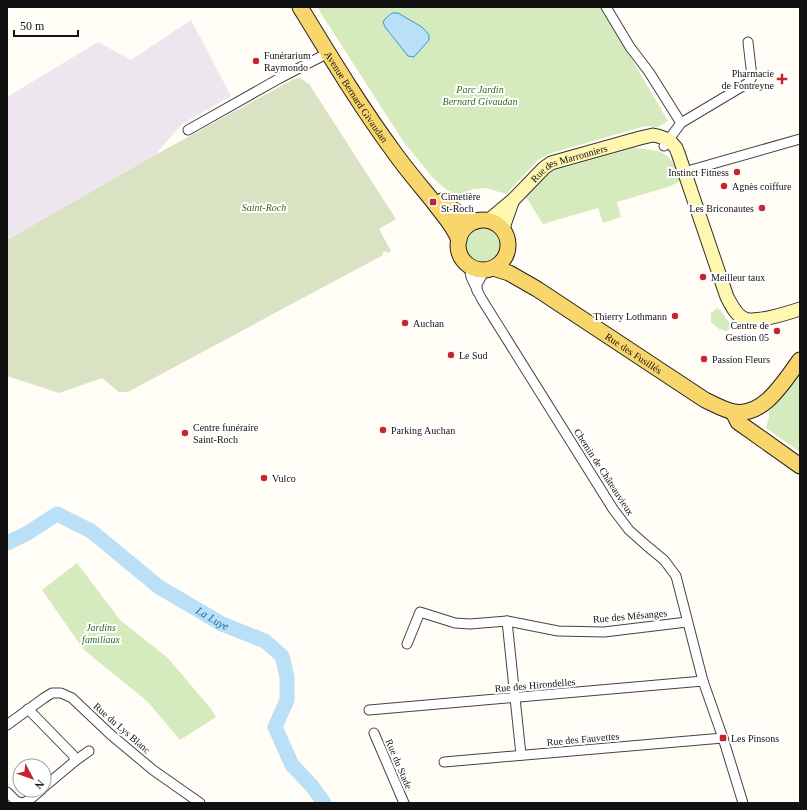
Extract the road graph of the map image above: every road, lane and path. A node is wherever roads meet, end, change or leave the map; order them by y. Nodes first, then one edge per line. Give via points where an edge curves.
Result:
1 (300, 7) edge
2 (606, 7) edge
3 (748, 42) dead end
4 (328, 53) junction
5 (682, 123) junction
6 (188, 130) dead end
7 (800, 139) edge
8 (666, 143) junction
9 (683, 168) junction
10 (419, 183) junction
11 (513, 200) junction
12 (482, 221) junction
13 (503, 230) junction
14 (459, 240) junction
15 (507, 250) junction
16 (469, 266) junction
17 (489, 269) junction
18 (537, 288) junction
19 (477, 291) junction
20 (797, 312) edge
21 (800, 360) edge
22 (733, 412) junction
23 (800, 466) edge
24 (507, 622) junction
25 (687, 622) junction
26 (407, 644) dead end
27 (703, 681) junction
28 (514, 698) junction
29 (28, 709) junction
30 (369, 710) dead end
31 (7, 725) edge
32 (374, 733) dead end
33 (723, 738) junction
34 (89, 751) dead end
35 (521, 755) junction
36 (75, 761) junction
37 (444, 762) dead end
38 (52, 781) edge
39 (7, 792) edge
40 (32, 798) edge
41 (22, 803) edge
42 (200, 803) edge
43 (404, 803) edge
44 (743, 803) edge

1 - 4 main road, Avenue Bernard Givaudan
2 - 5 street
3 - 5 street via 752,77 748,83
4 - 6 street via 311,66
4 - 10 main road, Avenue Bernard Givaudan via 384,139
5 - 8 street
7 - 9 street
8 - 9 street
8 - 11 street, Rue des Marronniers via 634,140 551,163
9 - 20 street via 727,297 739,315 744,319 753,320
10 - 12 main road via 456,214
10 - 14 main road via 456,232
11 - 12 street, Rue des Marronniers
11 - 13 street, Rue des Marronniers
12 - 13 main road via 496,224
12 - 14 main road via 465,228
13 - 15 main road
14 - 16 main road via 461,256
15 - 17 main road via 502,261
15 - 18 main road, Rue des Fusillés via 516,265
16 - 17 main road
16 - 19 street, Chemin de Châteauvieux
17 - 18 main road, Rue des Fusillés via 509,273
17 - 19 street via 477,284
18 - 22 main road, Rue des Fusillés via 695,393
19 - 25 street, Chemin de Châteauvieux via 613,509 630,530 674,571
21 - 22 main road via 763,405 752,410
22 - 23 main road via 738,422
24 - 25 street, Rue des Mésanges via 558,631 604,632
24 - 26 street, Rue des Mésanges via 455,623 420,612
24 - 28 street
25 - 27 street, Chemin de Châteauvieux
27 - 28 street, Rue des Hirondelles
27 - 33 street, Chemin de Châteauvieux
28 - 30 street, Rue des Hirondelles
28 - 35 street
29 - 31 street, Rue du Lys Blanc
29 - 36 street via 73,755
29 - 42 street, Rue du Lys Blanc via 52,693 61,693 72,698 153,770
32 - 43 street, Rue du Stade
33 - 35 street, Rue des Fauvettes
33 - 44 street, Chemin de Châteauvieux
34 - 36 street
35 - 37 street, Rue des Fauvettes
36 - 38 street
39 - 41 street
40 - 41 street

